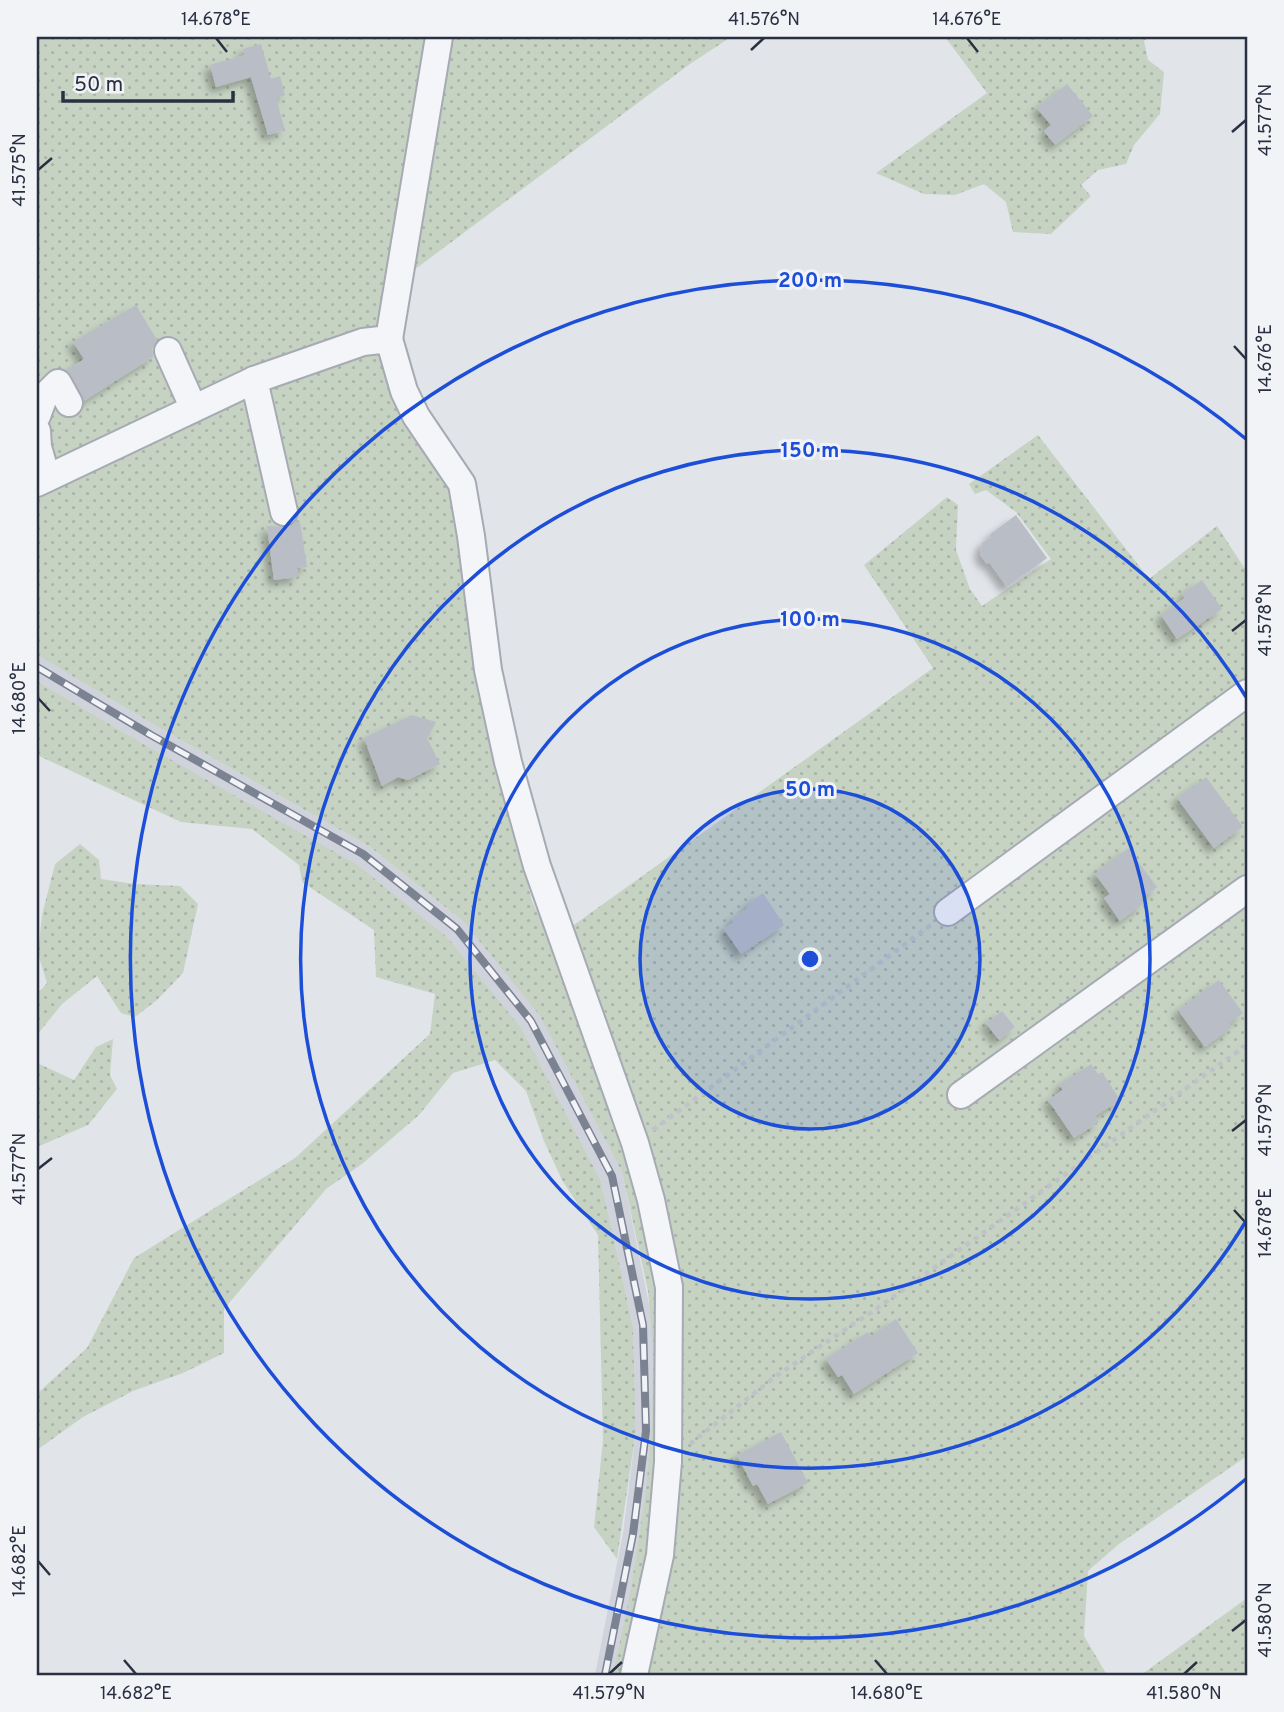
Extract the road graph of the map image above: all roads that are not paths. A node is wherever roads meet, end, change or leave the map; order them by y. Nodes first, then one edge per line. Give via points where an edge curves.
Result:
1 (439, 37) edge
2 (389, 339) junction
3 (168, 351) dead end
4 (254, 380) junction
5 (69, 403) dead end
6 (193, 407) junction
7 (37, 416) edge
8 (37, 432) edge
9 (42, 481) edge
10 (284, 512) dead end
11 (1247, 693) edge
12 (1247, 889) edge
13 (948, 912) road end
14 (961, 1095) dead end
15 (634, 1675) edge

1 - 2 street
2 - 4 street via 363,342
2 - 15 street via 416,416 461,484 488,670 508,762 537,866 635,1143 669,1287 668,1462 660,1555
3 - 6 street
4 - 6 street
4 - 10 street
5 - 7 street via 58,383 44,397
6 - 9 street
8 - 9 street
11 - 13 street
12 - 14 street

